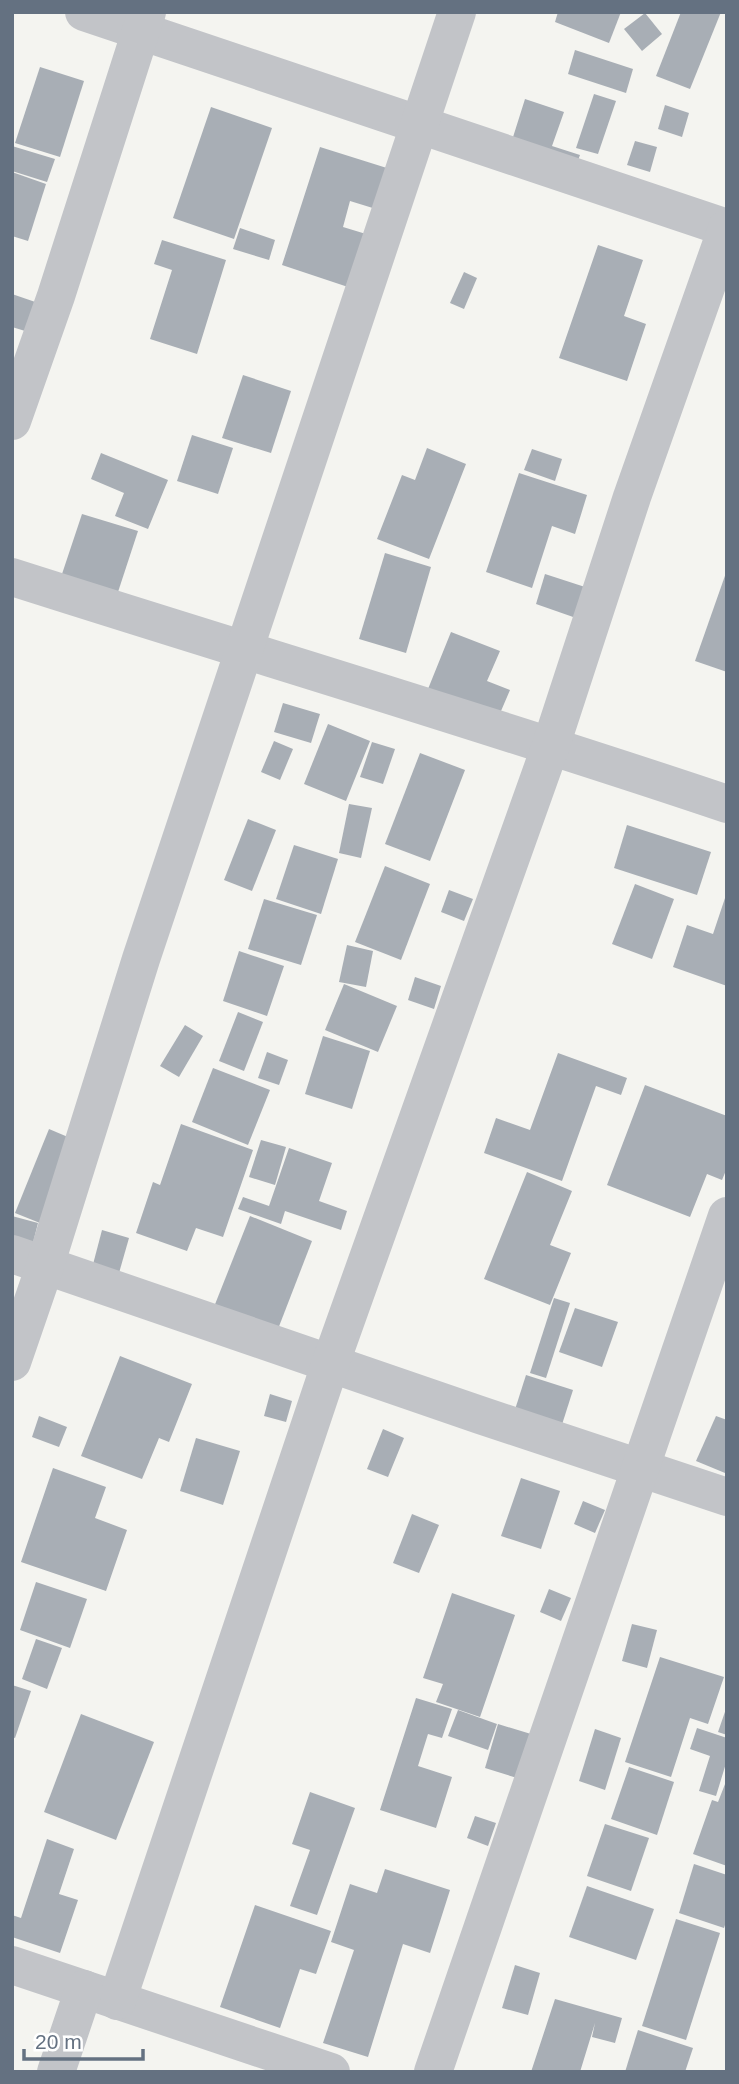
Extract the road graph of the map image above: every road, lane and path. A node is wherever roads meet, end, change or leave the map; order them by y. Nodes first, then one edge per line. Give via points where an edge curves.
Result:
1 (84, 12) edge
2 (457, 12) edge
3 (143, 22) edge
4 (418, 126) junction
5 (727, 228) edge
6 (12, 421) edge
7 (12, 577) edge
8 (246, 652) junction
9 (551, 745) junction
10 (727, 804) edge
11 (727, 1216) edge
12 (29, 1260) edge
13 (12, 1362) edge
14 (331, 1362) junction
15 (639, 1467) junction
16 (727, 1497) edge
17 (12, 1965) edge
18 (101, 1995) junction
19 (56, 2072) edge
20 (331, 2072) edge
21 (433, 2072) edge

1 - 3 street
2 - 4 street
3 - 4 street
3 - 6 street
4 - 5 street
4 - 8 street
5 - 9 street
7 - 8 street
8 - 9 street
8 - 12 street via 141,959
9 - 10 street
9 - 14 street
11 - 15 street
12 - 13 street
12 - 14 street
14 - 15 street
14 - 18 street
15 - 16 street
15 - 21 street
17 - 18 street
18 - 19 street
18 - 20 street

